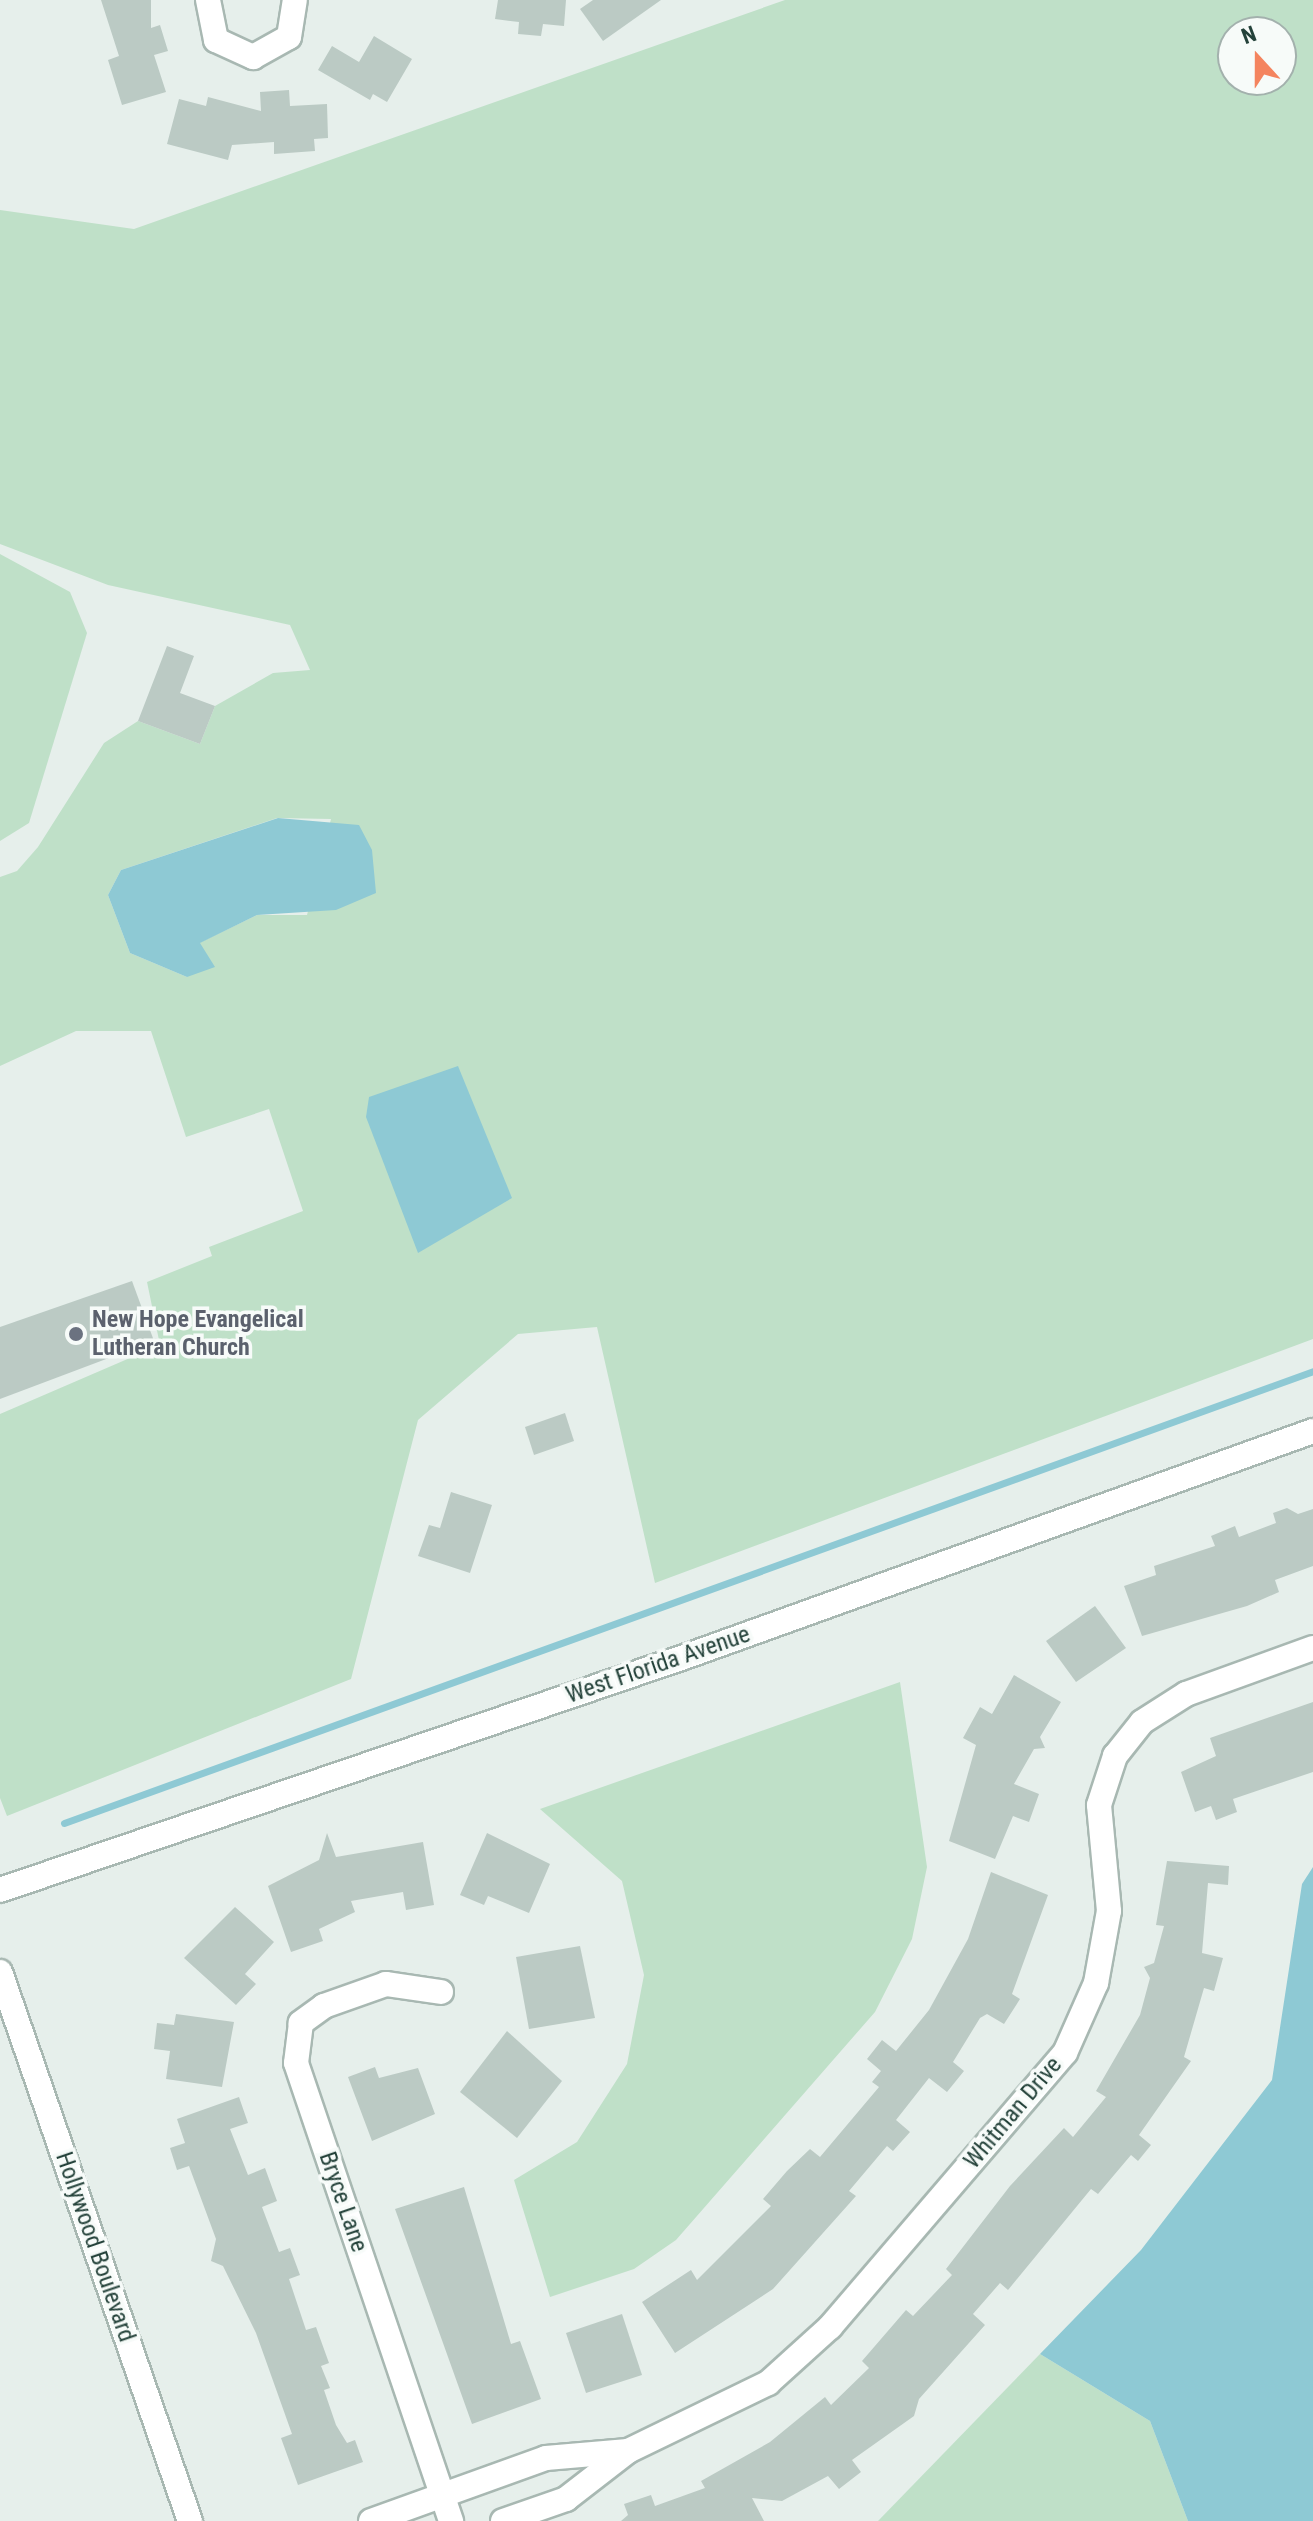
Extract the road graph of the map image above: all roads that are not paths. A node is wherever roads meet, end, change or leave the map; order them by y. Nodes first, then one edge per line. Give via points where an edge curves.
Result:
1 (208, 0) edge
2 (295, 0) edge
3 (1313, 1431) edge
4 (1313, 1648) edge
5 (0, 1890) edge
6 (0, 1972) edge
7 (441, 1992) dead end
8 (628, 2451) junction
9 (443, 2495) junction
10 (190, 2521) edge
11 (371, 2521) edge
12 (451, 2521) edge
13 (503, 2521) edge

1 - 2 street via 216,40 253,57 289,37
3 - 5 street, West Florida Avenue via 687,1656
4 - 8 street, Whitman Drive via 1186,1694 1142,1722 1115,1756 1099,1805 1109,1911 1096,1983 1065,2053 830,2327 768,2383
6 - 10 street, Hollywood Boulevard
7 - 9 street, Bryce Lane via 386,1984 324,2006 301,2023 296,2063
8 - 9 street, Whitman Drive via 546,2458
8 - 13 street, Whitman Drive via 566,2499
9 - 11 street, Whitman Drive
9 - 12 street, Bryce Lane

